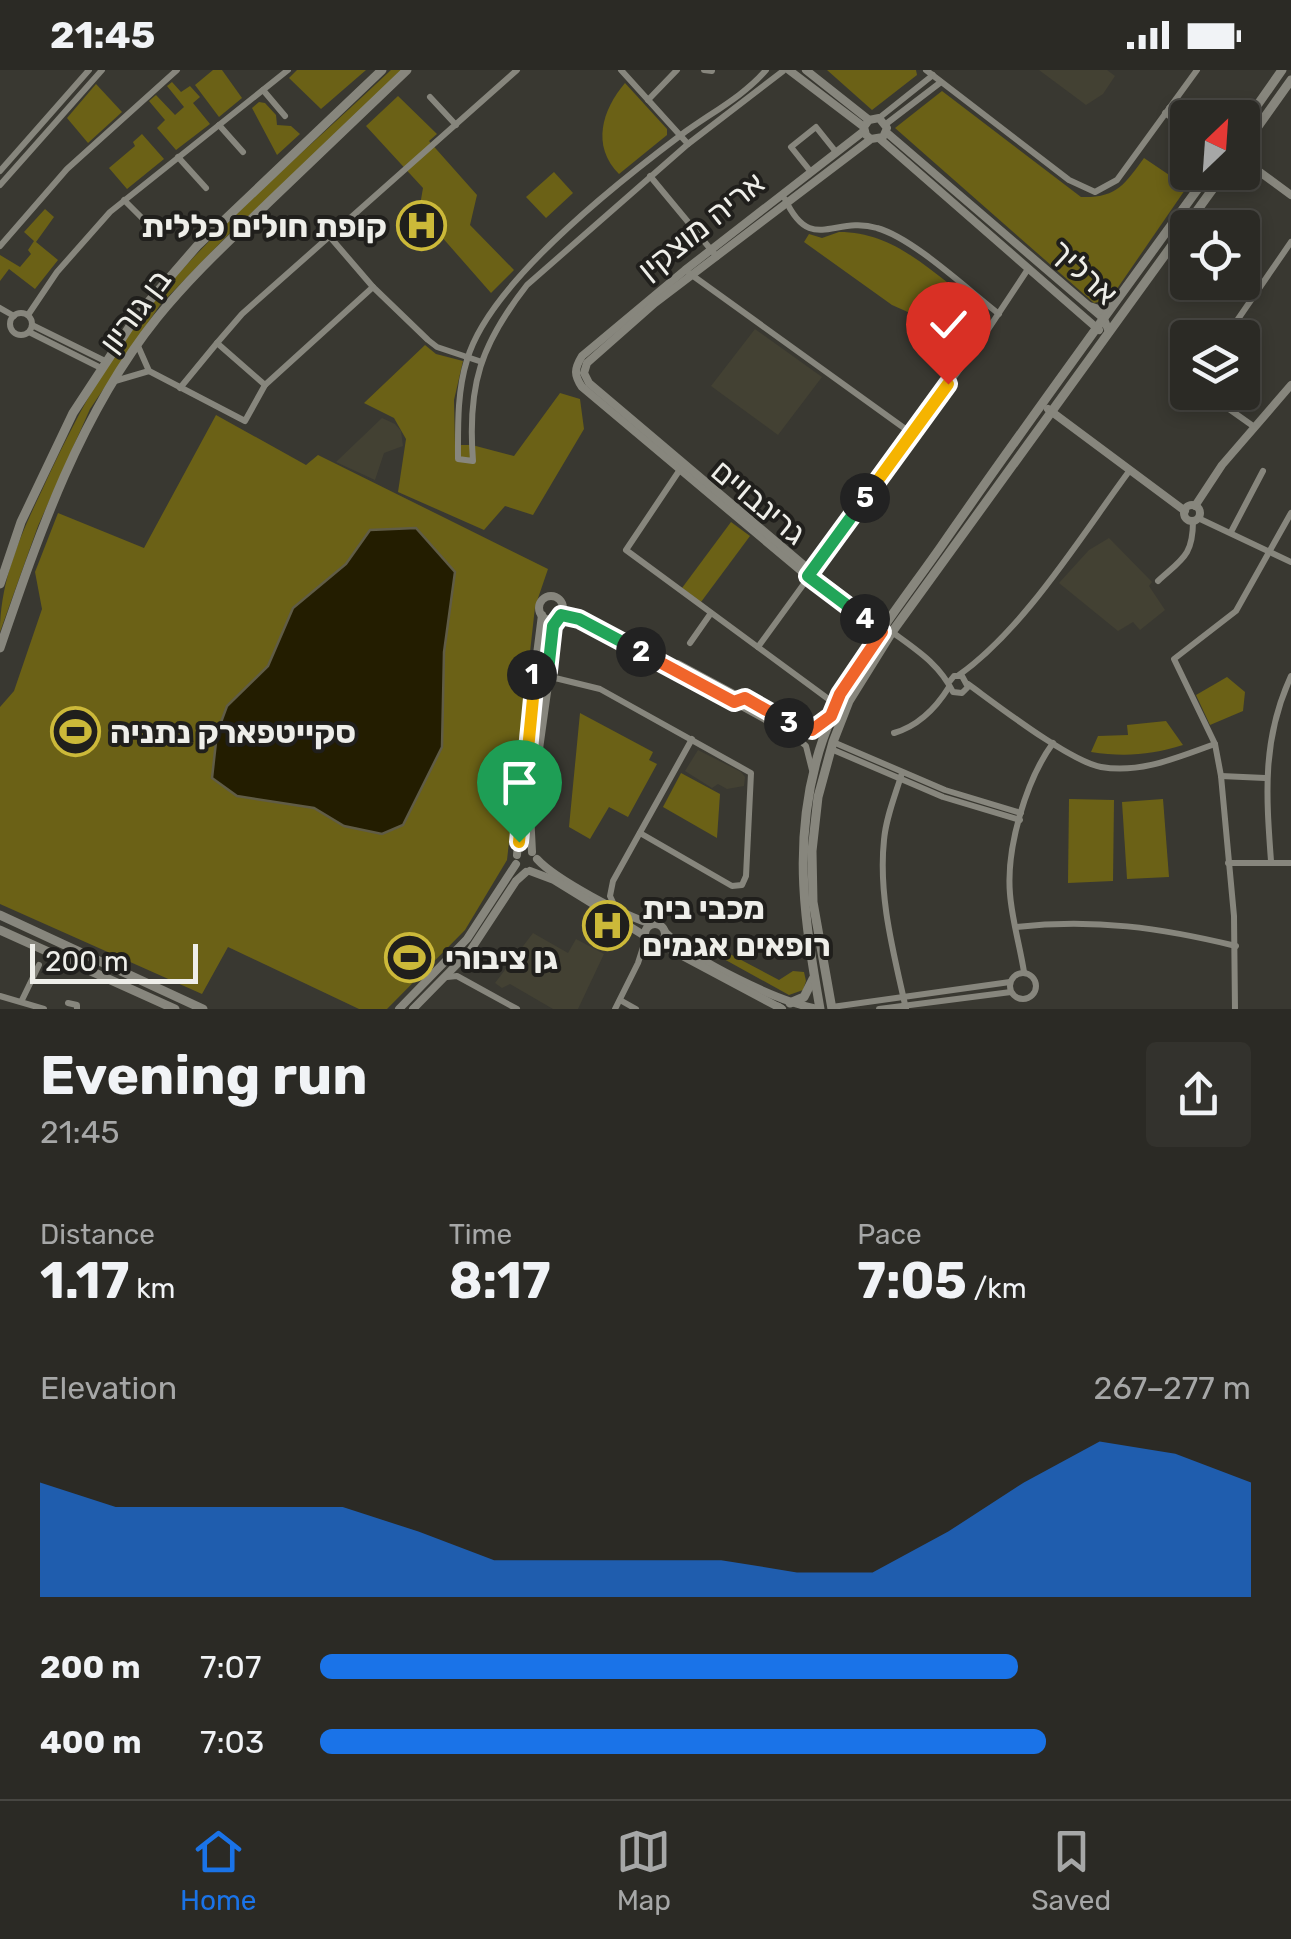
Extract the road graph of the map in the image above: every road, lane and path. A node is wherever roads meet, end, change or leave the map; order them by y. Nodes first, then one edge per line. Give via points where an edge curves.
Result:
1 (89, 70) edge
2 (102, 70) edge
3 (177, 70) edge
4 (288, 70) edge
5 (382, 70) edge
6 (407, 70) edge
7 (517, 70) edge
8 (622, 70) edge
9 (766, 70) edge
10 (785, 70) edge
11 (806, 70) edge
12 (1197, 70) edge
13 (1282, 70) edge
14 (930, 72) edge
15 (678, 74) edge
16 (1291, 80) edge
17 (941, 82) junction
18 (263, 90) junction
19 (430, 96) dead end
20 (648, 100) junction
21 (1260, 101) edge
22 (1167, 111) junction
23 (1170, 112) edge
24 (1170, 114) edge
25 (285, 116) dead end
26 (220, 124) junction
27 (456, 124) junction
28 (1260, 124) edge
29 (875, 129) junction
30 (680, 135) junction
31 (688, 144) junction
32 (243, 152) dead end
33 (836, 152) junction
34 (178, 157) junction
35 (0, 171) edge
36 (810, 172) junction
37 (1260, 172) edge
38 (650, 176) junction
39 (0, 186) edge
40 (206, 188) dead end
41 (1197, 190) edge
42 (1213, 190) edge
43 (782, 193) junction
44 (1291, 194) edge
45 (124, 200) junction
46 (787, 204) junction
47 (156, 232) dead end
48 (330, 237) junction
49 (1291, 242) edge
50 (0, 246) edge
51 (714, 253) junction
52 (1028, 269) junction
53 (689, 273) junction
54 (373, 287) junction
55 (1115, 304) junction
56 (0, 308) edge
57 (1091, 308) junction
58 (999, 314) junction
59 (0, 316) edge
60 (28, 316) junction
61 (1104, 318) junction
62 (12, 319) junction
63 (1237, 320) edge
64 (30, 329) junction
65 (1096, 329) junction
66 (1109, 332) junction
67 (216, 343) junction
68 (138, 346) junction
69 (113, 348) junction
70 (88, 357) junction
71 (467, 358) junction
72 (479, 362) junction
73 (103, 365) junction
74 (575, 366) joint
75 (149, 371) junction
76 (584, 373) joint
77 (93, 381) junction
78 (114, 382) junction
79 (264, 385) junction
80 (1291, 385) edge
81 (180, 388) junction
82 (1041, 404) junction
83 (1050, 410) junction
84 (1230, 410) edge
85 (1253, 426) junction
86 (911, 434) junction
87 (682, 466) junction
88 (1130, 470) junction
89 (1263, 472) dead end
90 (1195, 506) junction
91 (1185, 511) junction
92 (1291, 512) edge
93 (1196, 519) junction
94 (1231, 532) junction
95 (1272, 551) junction
96 (1291, 562) edge
97 (810, 573) junction
98 (1158, 581) dead end
99 (0, 584) edge
100 (711, 613) junction
101 (542, 615) junction
102 (558, 617) junction
103 (886, 630) junction
104 (690, 643) dead end
105 (758, 647) junction
106 (0, 648) edge
107 (678, 663) dead end
108 (974, 666) junction
109 (536, 670) junction
110 (1291, 676) edge
111 (549, 678) junction
112 (954, 679) junction
113 (534, 683) junction
114 (964, 688) junction
115 (745, 698) junction
116 (827, 698) dead end
117 (942, 700) junction
118 (734, 702) junction
119 (831, 716) junction
120 (894, 734) dead end
121 (692, 739) junction
122 (1053, 743) junction
123 (1215, 744) junction
124 (832, 746) junction
125 (813, 774) junction
126 (1221, 776) junction
127 (901, 777) junction
128 (1265, 778) junction
129 (1020, 817) junction
130 (640, 834) junction
131 (535, 855) junction
132 (517, 859) junction
133 (1271, 861) junction
134 (1228, 863) junction
135 (1291, 863) edge
136 (528, 872) junction
137 (613, 881) junction
138 (590, 893) junction
139 (616, 908) junction
140 (0, 915) edge
141 (652, 924) junction
142 (1016, 927) junction
143 (0, 930) edge
144 (665, 932) junction
145 (645, 937) junction
146 (657, 943) junction
147 (1236, 946) junction
148 (462, 960) junction
149 (638, 963) junction
150 (39, 965) dead end
151 (1024, 972) junction
152 (814, 976) junction
153 (445, 978) junction
154 (469, 982) junction
155 (1011, 987) junction
156 (903, 995) junction
157 (0, 996) edge
158 (1027, 998) junction
159 (22, 1000) junction
160 (620, 1000) junction
161 (68, 1003) dead end
162 (783, 1007) edge
163 (905, 1007) edge
164 (826, 1008) edge
165 (44, 1009) edge
166 (77, 1009) edge
167 (175, 1009) edge
168 (204, 1009) edge
169 (399, 1009) edge
170 (413, 1009) edge
171 (517, 1009) edge
172 (615, 1009) edge
173 (636, 1009) edge
174 (879, 1009) edge
175 (1029, 1009) edge
176 (1235, 1009) edge

1 - 35 street
2 - 39 street
3 - 50 street via 67,169
4 - 18 street
5 - 69 main road, בן גוריון via 198,246
6 - 68 main road, בן גוריון via 198,270
7 - 27 street
8 - 20 street
9 - 30 street
10 - 29 street, ארליך
10 - 31 street
11 - 29 street, ארליך
12 - 22 street
13 - 21 main road
14 - 17 street
14 - 29 street, אריה מוצקין
15 - 20 street
16 - 28 main road
17 - 22 street via 1095,192 1118,180
17 - 29 street, אריה מוצקין
18 - 25 street
18 - 26 street
19 - 27 street
20 - 30 street
22 - 23 street
22 - 24 street
26 - 32 street
26 - 34 street
27 - 48 street
29 - 33 street, אריה מוצקין
29 - 46 street, אריה מוצקין
29 - 52 street, ארליך
29 - 57 street, ארליך
30 - 31 street
30 - 71 street via 519,278
31 - 38 street
33 - 36 street, אריה מוצקין
33 - 36 street via 816,127 791,147
34 - 40 street
34 - 45 street
36 - 43 street, אריה מוצקין
37 - 44 street
38 - 51 street
38 - 72 street via 527,285
41 - 55 main road
42 - 66 main road
43 - 46 street
43 - 51 street, אריה מוצקין
45 - 47 street
45 - 60 street via 56,272
46 - 51 street, אריה מוצקין
46 - 58 street via 812,231 879,228
48 - 54 street
48 - 67 street
49 - 63 street
51 - 53 street, אריה מוצקין
52 - 58 street
52 - 65 street, ארליך
53 - 74 street, אריה מוצקין
53 - 76 street, אריה מוצקין via 587,362
53 - 86 street
54 - 71 street via 437,346
54 - 79 street
55 - 57 main road
55 - 61 main road
56 - 62 street
57 - 61 street, ארליך
58 - 86 street
59 - 62 street
60 - 62 street
60 - 64 street
61 - 65 main road
61 - 66 street, ארליך
62 - 64 street via 17,334
64 - 70 street
65 - 66 street, ארליך
65 - 82 main road
66 - 83 main road
67 - 79 street
67 - 81 street
68 - 75 street
68 - 78 main road, בן גוריון
69 - 70 street
69 - 73 main road, בן גוריון
70 - 73 street
70 - 77 street
71 - 72 street
71 - 72 street via 458,428 458,459 465,462 473,461 470,414
73 - 77 main road, בן גוריון
74 - 87 street, גרינבויים via 582,387
75 - 78 street
75 - 81 street
76 - 87 street, גרינבויים
77 - 99 main road, בן גוריון via 21,522
78 - 106 main road, בן גוריון via 40,533
79 - 81 street via 242,422
80 - 85 street
82 - 83 street
82 - 103 main road
83 - 88 street
83 - 103 main road
84 - 85 street
85 - 90 street
86 - 97 street
87 - 97 street, גרינבויים
87 - 100 street via 626,550
88 - 91 street
88 - 108 street via 1042,590
89 - 94 street
90 - 91 street
90 - 93 street
91 - 93 street via 1186,518
92 - 95 street
93 - 94 street
93 - 98 street via 1187,554
94 - 95 street
95 - 96 street
95 - 123 street via 1228,620 1178,655 1175,664
97 - 103 street, גרינבויים
97 - 105 street
100 - 104 street
100 - 105 street
101 - 102 street
101 - 102 street via 540,603 550,595 563,603
101 - 109 street
102 - 111 street
102 - 118 street via 594,626
103 - 112 street
103 - 119 main road
103 - 124 main road
105 - 116 street
107 - 115 street
108 - 112 street
108 - 114 street
109 - 111 street
109 - 113 street
110 - 128 street via 1271,732
111 - 113 street via 540,687
111 - 121 street via 592,686
111 - 131 street via 530,812
112 - 114 street
112 - 114 street
112 - 117 street
113 - 132 street
114 - 117 street
114 - 122 street
115 - 118 street
115 - 119 street via 808,731
117 - 120 street via 910,729
118 - 125 street via 806,746
119 - 125 main road
121 - 130 street
121 - 130 street via 751,773 744,883 732,886
122 - 123 street via 1088,764 1121,768 1167,762
122 - 129 street via 1028,784
123 - 126 street
124 - 127 street
124 - 164 main road via 818,797 812,868
125 - 152 main road via 801,866
126 - 128 street
126 - 134 street
127 - 129 street
127 - 156 street via 883,857 884,902
128 - 133 street
129 - 142 street via 1010,872
130 - 137 street
131 - 132 street via 524,850
131 - 136 street via 536,866
131 - 138 street
132 - 136 street
132 - 169 street via 467,939
133 - 134 street
133 - 135 street
134 - 147 street
136 - 145 street via 554,880
136 - 148 street
137 - 138 street
137 - 139 street
138 - 139 street
139 - 141 street
140 - 168 main road
141 - 144 street
141 - 145 street
142 - 147 street via 1132,925
142 - 151 street
143 - 167 main road
144 - 146 street
144 - 162 street
145 - 146 street
145 - 149 street
146 - 149 street
146 - 162 street
147 - 176 street
148 - 153 street
148 - 154 street
149 - 160 street
150 - 159 street
151 - 155 street
151 - 158 street via 1036,981 1036,992
152 - 162 main road via 804,997
152 - 164 main road
153 - 154 street
153 - 170 street
154 - 171 street
155 - 156 street
155 - 158 street
155 - 163 street
156 - 163 street
156 - 164 street
157 - 159 street
158 - 175 street
159 - 165 street
160 - 172 street
160 - 173 street
161 - 166 street
162 - 164 street
163 - 174 street

